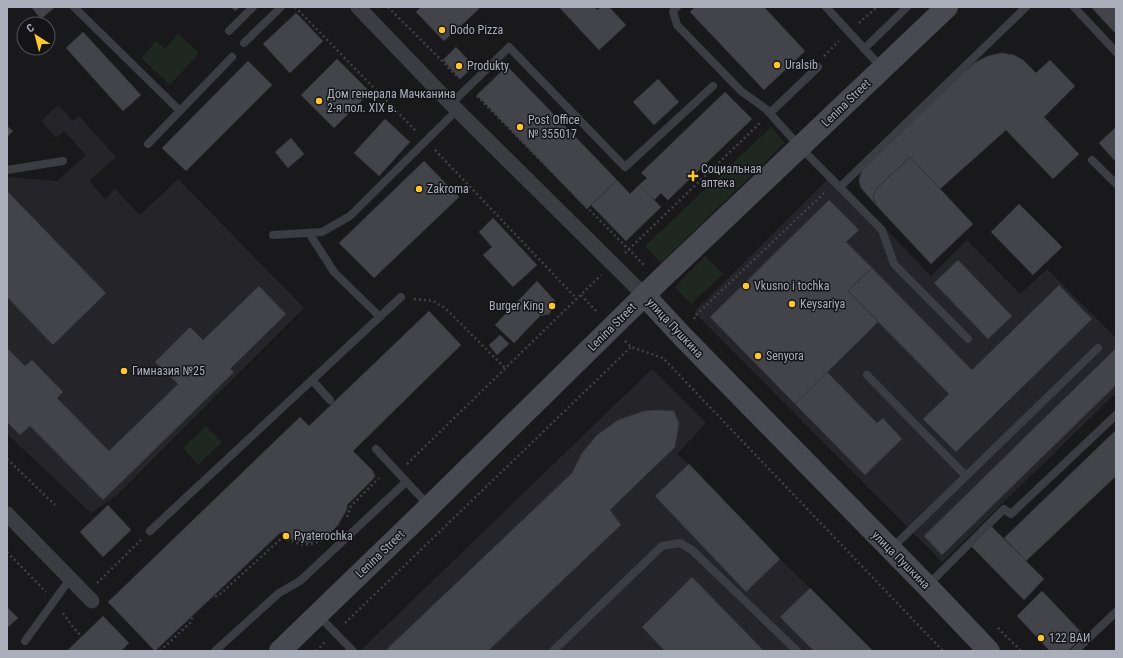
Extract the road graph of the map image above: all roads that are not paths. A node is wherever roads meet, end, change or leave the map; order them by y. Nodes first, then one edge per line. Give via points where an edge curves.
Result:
1 (74, 7) edge
2 (253, 7) edge
3 (281, 7) edge
4 (358, 7) edge
5 (677, 7) edge
6 (826, 7) edge
7 (908, 7) edge
8 (947, 7) edge
9 (1026, 7) edge
10 (1074, 7) edge
11 (229, 31) dead end
12 (244, 44) dead end
13 (864, 49) junction
14 (1116, 52) edge
15 (232, 57) dead end
16 (818, 67) dead end
17 (883, 69) junction
18 (713, 86) dead end
19 (454, 107) junction
20 (180, 111) junction
21 (770, 113) junction
22 (148, 144) dead end
23 (800, 147) junction
24 (1092, 160) dead end
25 (63, 161) dead end
26 (7, 170) edge
27 (1116, 184) edge
28 (840, 188) junction
29 (309, 233) junction
30 (273, 235) dead end
31 (644, 296) junction
32 (401, 297) road end
33 (380, 317) junction
34 (968, 339) dead end
35 (1098, 348) dead end
36 (867, 375) dead end
37 (312, 380) junction
38 (330, 400) dead end
39 (1116, 415) edge
40 (376, 449) dead end
41 (966, 476) junction
42 (406, 482) junction
43 (429, 507) junction
44 (7, 514) edge
45 (150, 531) road end
46 (891, 550) junction
47 (70, 579) junction
48 (927, 586) junction
49 (89, 598) road end
50 (1116, 612) edge
51 (318, 615) junction
52 (25, 641) dead end
53 (215, 651) edge
54 (280, 651) edge
55 (353, 651) edge
56 (553, 651) edge
57 (797, 651) edge
58 (989, 651) edge
59 (1075, 651) edge

1 - 20 lane
2 - 11 lane
3 - 12 lane
4 - 19 street, улица Пушкина
5 - 21 lane via 673,10 677,25 741,91
6 - 13 lane
7 - 13 lane
8 - 17 main road, Lenina Street
9 - 28 lane
10 - 14 lane
13 - 17 lane
15 - 20 lane
16 - 21 lane
17 - 23 main road, Lenina Street
18 - 19 lane via 625,167 509,47
19 - 29 lane via 426,141 350,216 322,232
19 - 31 street, улица Пушкина
20 - 22 lane
21 - 23 lane
23 - 28 lane
23 - 31 main road, Lenina Street
24 - 27 lane
25 - 26 lane
28 - 34 lane via 882,230 894,264
29 - 30 lane
29 - 33 lane via 334,272
31 - 43 main road, Lenina Street
31 - 46 main road, улица Пушкина
32 - 33 lane
33 - 37 lane
35 - 41 lane
36 - 41 lane
37 - 38 lane
37 - 45 lane
39 - 48 lane via 1011,514 1004,509
40 - 42 lane
41 - 46 lane
42 - 43 lane
42 - 53 lane via 300,581 279,593
43 - 51 main road, Lenina Street
44 - 47 street
46 - 48 main road, улица Пушкина
47 - 49 street
47 - 52 lane
48 - 58 main road, улица Пушкина
50 - 59 lane
51 - 54 main road, Lenina Street
51 - 55 lane
56 - 57 lane via 662,546 680,543 692,550

